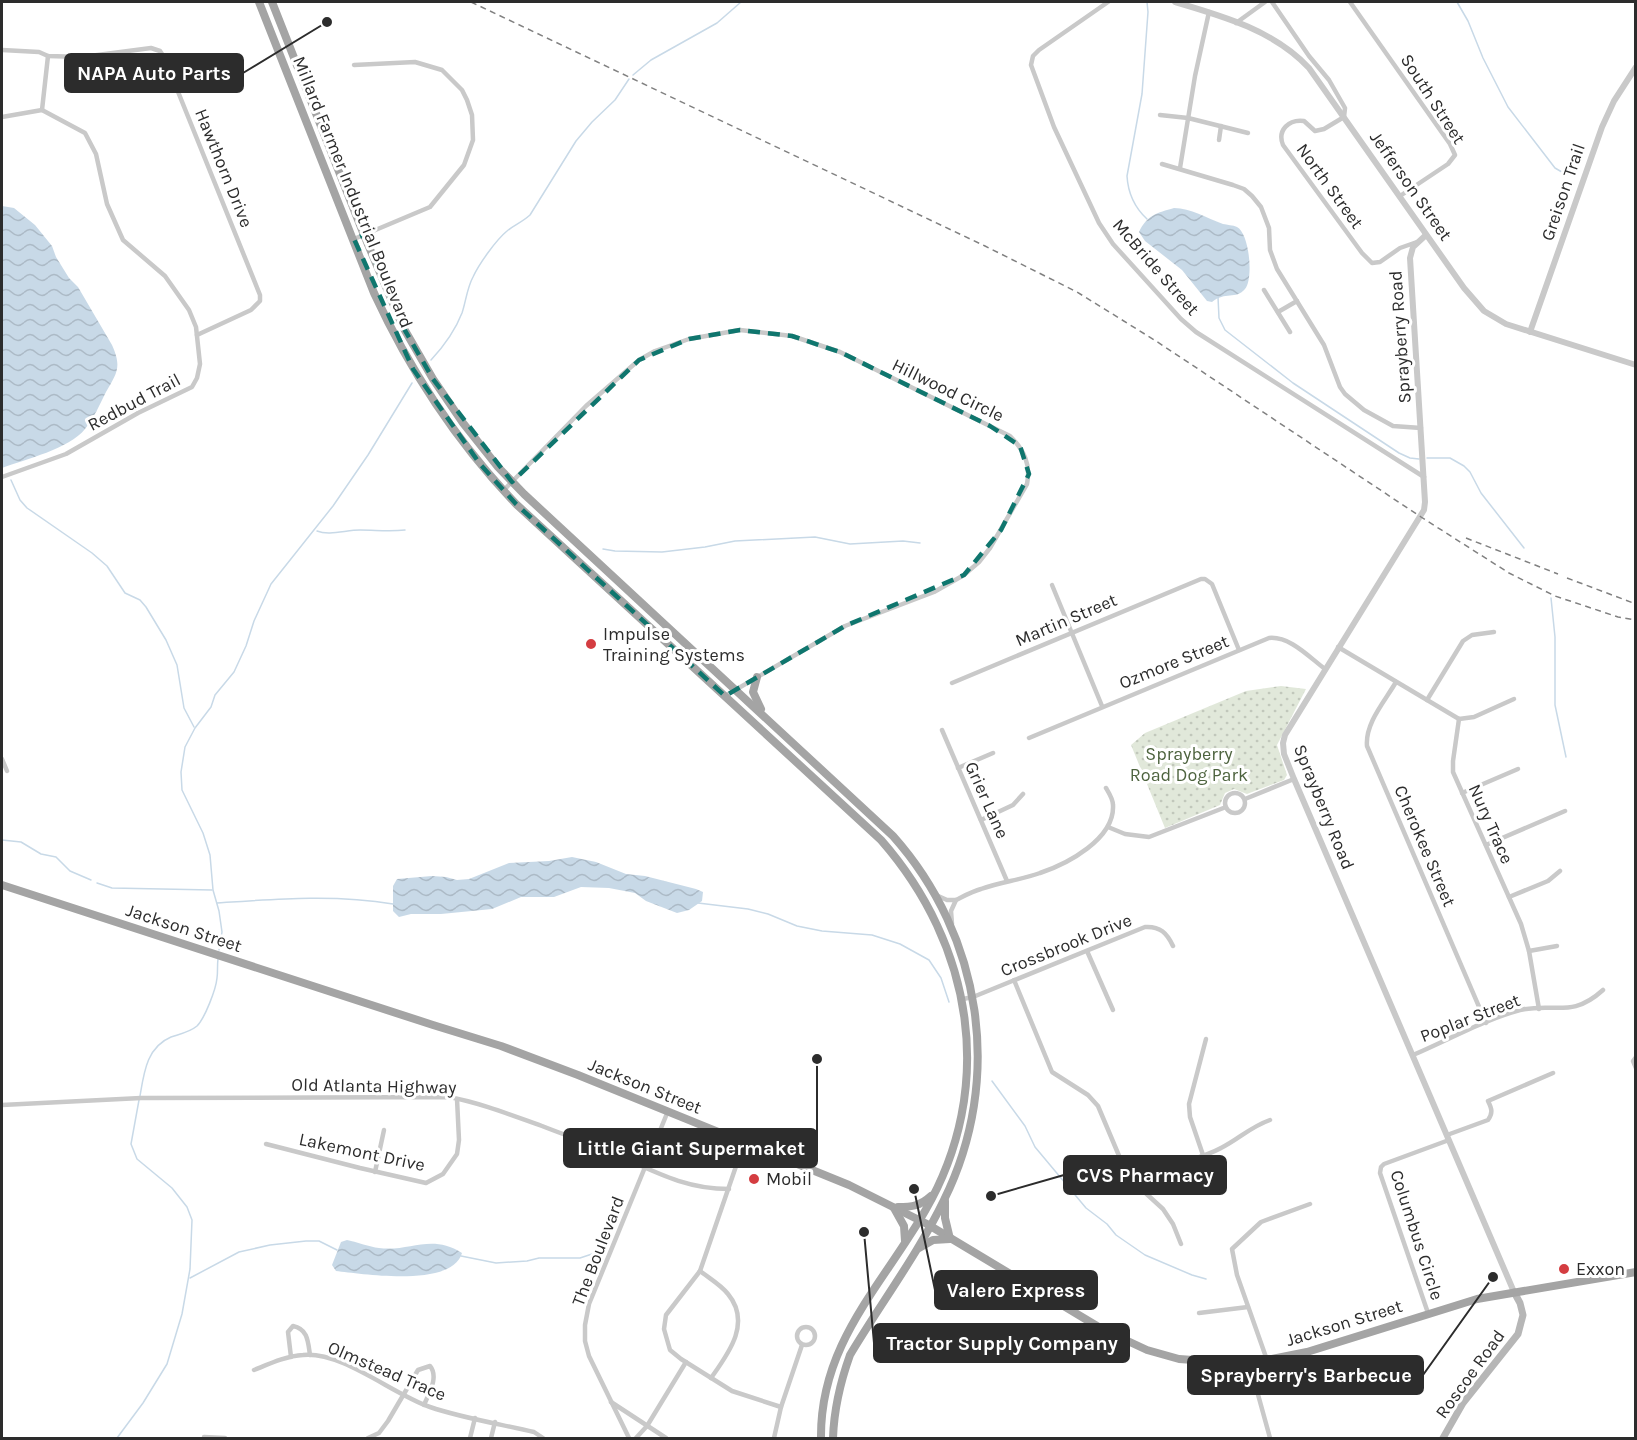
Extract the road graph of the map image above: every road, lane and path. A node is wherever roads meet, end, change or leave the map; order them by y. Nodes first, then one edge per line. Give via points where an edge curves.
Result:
1 (259, 2) edge
2 (272, 2) edge
3 (1108, 2) edge
4 (1175, 2) edge
5 (1265, 2) edge
6 (1272, 2) edge
7 (1350, 2) edge
8 (1209, 12) junction
9 (1236, 23) junction
10 (2, 50) edge
11 (48, 56) junction
12 (354, 65) dead end
13 (1635, 67) edge
14 (42, 110) junction
15 (1160, 115) dead end
16 (2, 117) edge
17 (1344, 117) junction
18 (1188, 118) junction
19 (1221, 126) junction
20 (1248, 133) dead end
21 (1219, 140) dead end
22 (1162, 164) dead end
23 (1180, 168) junction
24 (1400, 196) junction
25 (364, 235) junction
26 (1426, 235) junction
27 (354, 239) junction
28 (1417, 242) junction
29 (1264, 290) dead end
30 (1298, 301) junction
31 (1278, 312) junction
32 (1290, 332) dead end
33 (1530, 332) junction
34 (197, 335) junction
35 (1635, 365) edge
36 (1421, 428) junction
37 (2, 477) edge
38 (1424, 477) junction
39 (512, 482) junction
40 (504, 491) junction
41 (1052, 585) dead end
42 (1494, 632) dead end
43 (1072, 633) junction
44 (1338, 647) junction
45 (1239, 650) junction
46 (1325, 669) junction
47 (757, 677) junction
48 (1396, 682) junction
49 (952, 683) dead end
50 (735, 690) junction
51 (725, 696) junction
52 (1514, 699) dead end
53 (1427, 700) junction
54 (1102, 706) junction
55 (1459, 719) junction
56 (773, 724) junction
57 (942, 730) dead end
58 (1029, 738) dead end
59 (993, 753) dead end
60 (2, 759) edge
61 (958, 768) junction
62 (1518, 769) dead end
63 (7, 771) dead end
64 (1294, 779) junction
65 (1106, 788) dead end
66 (1462, 793) junction
67 (1023, 794) dead end
68 (1245, 799) junction
69 (1226, 807) junction
70 (1565, 811) dead end
71 (981, 820) junction
72 (1108, 827) junction
73 (1486, 845) junction
74 (1560, 872) dead end
75 (1007, 881) junction
76 (2, 885) edge
77 (936, 895) junction
78 (1509, 897) junction
79 (956, 900) junction
80 (952, 927) junction
81 (1557, 945) dead end
82 (1173, 946) dead end
83 (1087, 951) junction
84 (1529, 951) junction
85 (1014, 980) junction
86 (1603, 990) dead end
87 (973, 997) junction
88 (963, 999) junction
89 (1539, 1008) junction
90 (1113, 1010) dead end
91 (1486, 1023) junction
92 (1206, 1039) dead end
93 (1413, 1055) junction
94 (1635, 1057) edge
95 (1635, 1068) edge
96 (1553, 1073) dead end
97 (458, 1098) junction
98 (2, 1105) edge
99 (668, 1111) junction
100 (1270, 1120) dead end
101 (384, 1130) dead end
102 (1448, 1138) junction
103 (744, 1143) junction
104 (266, 1144) dead end
105 (1203, 1155) junction
106 (644, 1169) junction
107 (375, 1172) junction
108 (1135, 1185) junction
109 (729, 1189) junction
110 (934, 1193) junction
111 (945, 1199) junction
112 (1310, 1204) dead end
113 (894, 1207) junction
114 (920, 1220) junction
115 (931, 1226) junction
116 (950, 1239) junction
117 (905, 1242) junction
118 (1181, 1244) dead end
119 (915, 1250) junction
120 (700, 1270) junction
121 (1635, 1272) edge
122 (1514, 1292) junction
123 (1248, 1307) junction
124 (1199, 1313) dead end
125 (1428, 1313) junction
126 (802, 1345) junction
127 (310, 1355) junction
128 (291, 1358) junction
129 (1267, 1360) junction
130 (686, 1362) junction
131 (1249, 1362) junction
132 (254, 1370) dead end
133 (711, 1378) junction
134 (402, 1395) junction
135 (610, 1401) junction
136 (424, 1405) junction
137 (781, 1407) junction
138 (475, 1418) junction
139 (495, 1422) junction
140 (647, 1426) junction
141 (204, 1437) dead end
142 (225, 1438) edge
143 (368, 1438) edge
144 (470, 1438) edge
145 (490, 1438) edge
146 (543, 1438) edge
147 (629, 1438) edge
148 (636, 1438) edge
149 (666, 1438) edge
150 (766, 1438) edge
151 (775, 1438) edge
152 (821, 1438) edge
153 (833, 1438) edge
154 (1270, 1438) edge
155 (1443, 1438) edge

1 - 27 main road, Millard Farmer Industrial Boulevard
2 - 25 main road, Millard Farmer Industrial Boulevard
3 - 38 street, McBride Street via 1039,50 1031,65 1054,128 1099,223 1113,244 1196,332
4 - 8 street, Jefferson Street
5 - 9 street
6 - 17 street via 1329,80 1345,108
7 - 24 street, South Street via 1455,155 1448,164
8 - 9 street, Jefferson Street
8 - 18 street
9 - 17 street, Jefferson Street via 1266,35 1296,54
10 - 11 street, Hawthorn Drive
11 - 14 street
11 - 34 street, Hawthorn Drive via 82,57 152,48 164,57 260,295 260,301 251,310
12 - 25 street via 415,62 442,70 462,90 472,115 473,140 464,165 430,207
13 - 33 street, Greison Trail via 1602,127
14 - 16 street
14 - 34 street, Redbud Trail via 85,133 98,159 107,204 123,240 170,282 189,310
15 - 18 street
17 - 24 street, Jefferson Street
17 - 28 street, North Street via 1318,131 1304,121 1295,121 1281,134 1283,145 1372,263
18 - 19 street
18 - 23 street
19 - 20 street
19 - 21 street
22 - 23 street
23 - 30 street via 1244,189 1252,196 1269,228 1272,257
24 - 26 street, Jefferson Street
25 - 27 street
25 - 39 main road, Millard Farmer Industrial Boulevard via 403,327 423,363 463,423
26 - 28 street
26 - 33 street, Jefferson Street via 1484,311
27 - 40 main road, Millard Farmer Industrial Boulevard via 374,293 413,369 450,426
28 - 36 street, Sprayberry Road via 1410,258 1410,274
29 - 31 street
30 - 31 street
30 - 36 street via 1345,394 1393,426
31 - 32 street
33 - 35 street, Jefferson Street
34 - 37 street, Redbud Trail via 200,364 192,387 66,454
36 - 38 street, Sprayberry Road
38 - 44 street, Sprayberry Road via 1421,517
39 - 40 street, Hillwood Circle
39 - 47 street, Hillwood Circle via 586,406 639,360 689,339 740,330 792,336 840,352 1010,436 1020,446 1027,460 1027,484 979,562 934,592 845,626
39 - 50 main road, Millard Farmer Industrial Boulevard
40 - 51 main road, Millard Farmer Industrial Boulevard
41 - 43 street
42 - 53 street via 1472,635 1463,641
43 - 45 street, Martin Street via 1205,579 1212,584
43 - 49 street, Martin Street
43 - 54 street
44 - 46 street, Sprayberry Road
44 - 48 street
45 - 46 street, Ozmore Street via 1278,637
45 - 54 street, Ozmore Street
46 - 64 street, Sprayberry Road via 1283,739 1284,754
47 - 50 street, Hillwood Circle
47 - 56 main road via 754,698
48 - 53 street
48 - 91 street, Cherokee Street via 1369,727 1367,746
50 - 51 street, Hillwood Circle
50 - 56 main road, Millard Farmer Industrial Boulevard
51 - 88 main road, Millard Farmer Industrial Boulevard via 900,861 942,932
52 - 55 street via 1474,717
53 - 55 street
54 - 58 street, Ozmore Street
55 - 66 street, Nury Trace via 1453,772
56 - 77 main road, Millard Farmer Industrial Boulevard via 888,830
57 - 61 street, Grier Lane
59 - 61 street
60 - 63 street
61 - 71 street, Grier Lane
62 - 66 street
64 - 68 street
64 - 93 street, Sprayberry Road
65 - 72 street via 1113,801
66 - 73 street, Nury Trace
67 - 71 street via 1013,805
68 - 69 street via 1240,794 1230,795
68 - 69 street via 1239,813
69 - 72 street via 1149,837
70 - 73 street
71 - 75 street, Grier Lane
72 - 75 street via 1065,863
73 - 78 street, Nury Trace
74 - 78 street
75 - 79 street
76 - 99 main road, Jackson Street via 501,1046
77 - 79 street
77 - 80 main road, Millard Farmer Industrial Boulevard
78 - 84 street, Nury Trace
79 - 80 street via 951,911
80 - 87 main road, Millard Farmer Industrial Boulevard
81 - 84 street
82 - 83 street, Crossbrook Drive via 1162,930 1149,927
83 - 85 street, Crossbrook Drive
83 - 90 street
84 - 89 street, Nury Trace
85 - 87 street, Crossbrook Drive
85 - 108 street via 1052,1072 1098,1106
86 - 89 street, Poplar Street via 1572,1008
87 - 88 street, Crossbrook Drive
87 - 111 main road, Millard Farmer Industrial Boulevard via 978,1047 976,1092 964,1149
88 - 110 main road, Millard Farmer Industrial Boulevard via 964,1095 954,1140
89 - 91 street, Poplar Street
91 - 93 street, Poplar Street
92 - 105 street via 1189,1110
93 - 102 street, Sprayberry Road
94 - 95 street
96 - 102 street, Columbus Circle via 1488,1101 1492,1109 1488,1120
97 - 98 street, Old Atlanta Highway via 141,1098
97 - 106 street, Old Atlanta Highway via 603,1149
97 - 107 street, Lakemont Drive via 457,1154 443,1174 426,1183
99 - 103 main road, Jackson Street
99 - 106 street, The Boulevard
100 - 105 street
101 - 107 street
102 - 122 street, Sprayberry Road
102 - 125 street, Columbus Circle via 1384,1164 1380,1173
103 - 109 street
103 - 113 main road, Jackson Street
104 - 107 street, Lakemont Drive
105 - 108 street via 1149,1175
106 - 109 street, Old Atlanta Highway via 681,1183
106 - 135 street, The Boulevard via 589,1304 585,1325 589,1356
108 - 118 street via 1163,1209
109 - 120 street
110 - 113 main road via 919,1205
110 - 114 main road, Millard Farmer Industrial Boulevard
111 - 115 main road, Millard Farmer Industrial Boulevard
111 - 116 main road
112 - 123 street via 1261,1222 1232,1249
113 - 114 main road, Jackson Street
113 - 117 main road via 904,1226
114 - 115 main road, Jackson Street
114 - 117 main road, Millard Farmer Industrial Boulevard
115 - 116 main road, Jackson Street
115 - 119 main road, Millard Farmer Industrial Boulevard
116 - 119 main road via 933,1240
116 - 131 main road, Jackson Street via 1102,1329 1147,1350 1187,1360
117 - 152 main road, Millard Farmer Industrial Boulevard via 837,1351 824,1400
119 - 153 main road, Millard Farmer Industrial Boulevard via 850,1355 841,1381
120 - 130 street via 666,1315 664,1329 670,1350
120 - 133 street via 728,1294 737,1313 732,1348
121 - 122 main road, Jackson Street
122 - 125 main road, Jackson Street
122 - 155 main road, Roscoe Road via 1522,1311 1518,1334 1463,1403
123 - 124 street
123 - 129 street
125 - 129 main road, Jackson Street via 1307,1352
126 - 126 street via 815,1339 815,1332 808,1326 797,1331
126 - 137 street
127 - 128 street, Olmstead Trace
127 - 128 street via 306,1334 293,1326 288,1332
127 - 134 street, Olmstead Trace via 334,1360
128 - 132 street, Olmstead Trace
129 - 131 main road, Jackson Street
130 - 133 street
130 - 140 street
131 - 154 street
133 - 137 street via 732,1391
134 - 136 street, Olmstead Trace
134 - 136 street via 418,1370 430,1366 434,1380
134 - 143 street via 379,1433
135 - 140 street
135 - 147 street, The Boulevard
136 - 138 street, Olmstead Trace
137 - 151 street
138 - 139 street, Olmstead Trace
138 - 144 street
139 - 145 street
139 - 146 street, Olmstead Trace
140 - 148 street
140 - 149 street
141 - 142 street
150 - 151 street

